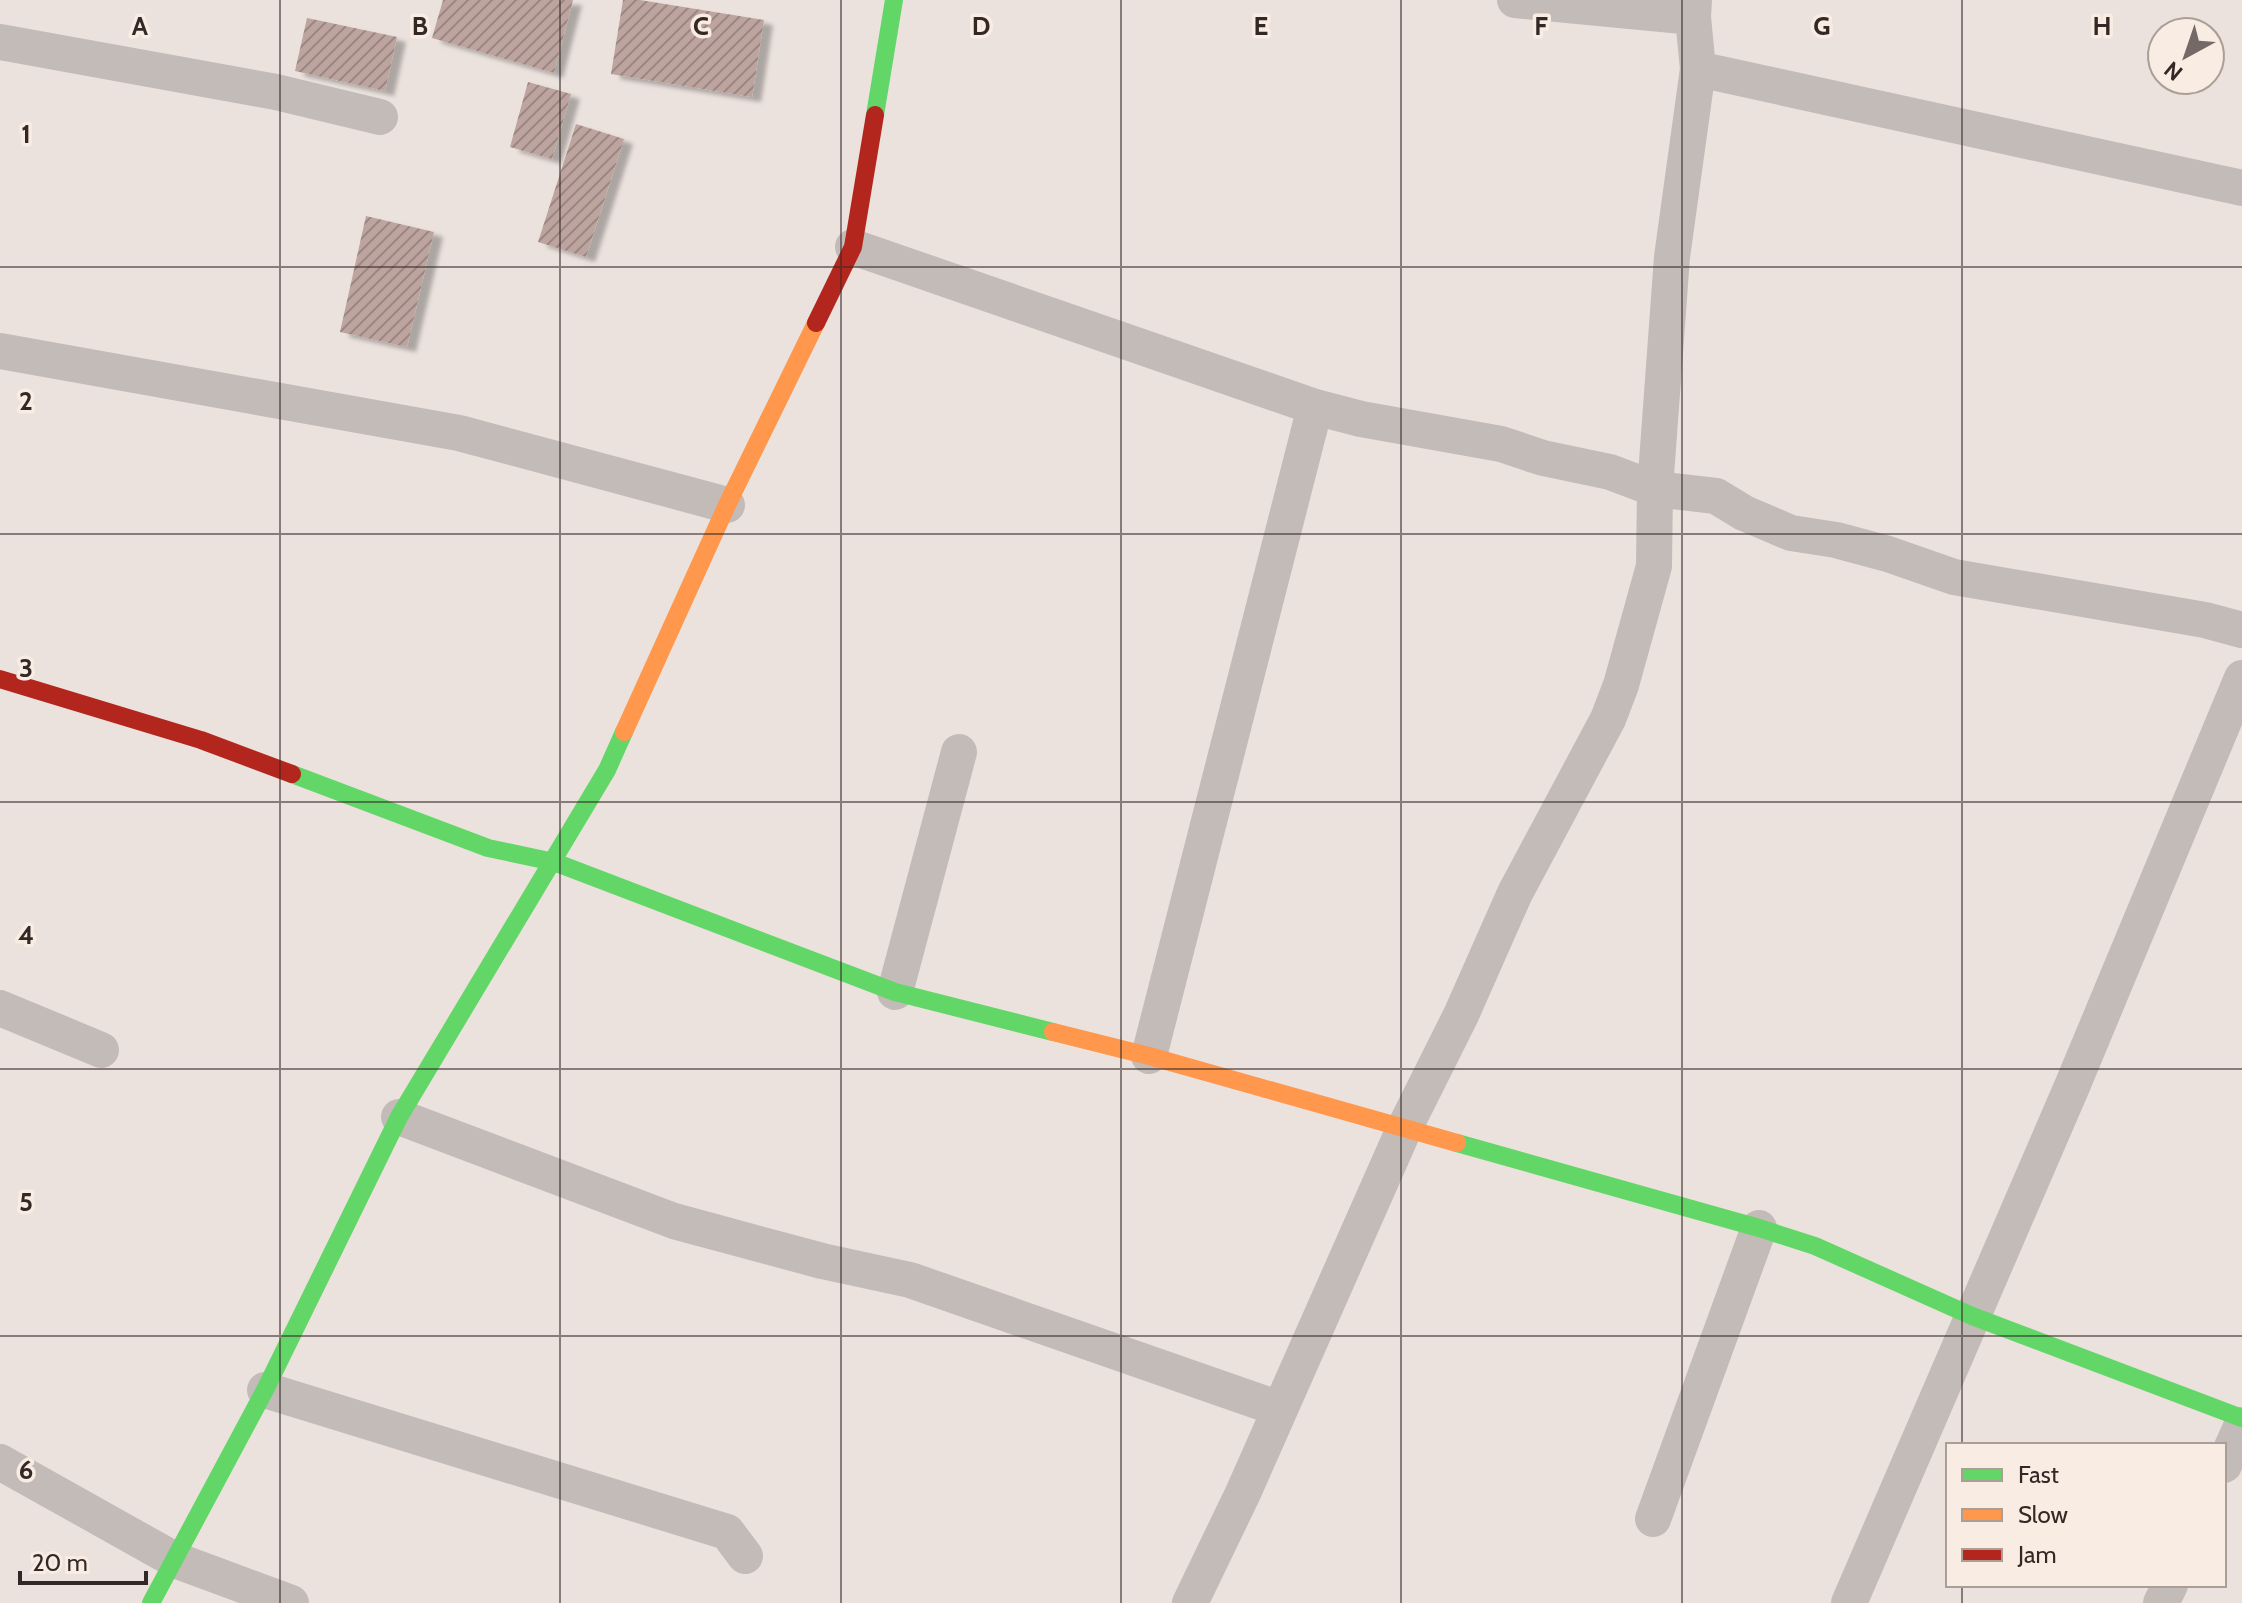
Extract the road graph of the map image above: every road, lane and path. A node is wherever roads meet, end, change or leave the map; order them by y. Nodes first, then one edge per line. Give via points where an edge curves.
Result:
1 (894, 0) edge
2 (1515, 0) edge
3 (1694, 9) edge
4 (0, 42) edge
5 (1698, 69) junction
6 (380, 117) dead end
7 (2242, 188) edge
8 (853, 247) junction
9 (0, 351) edge
10 (1315, 407) junction
11 (1655, 489) junction
12 (727, 505) junction
13 (2242, 630) edge
14 (2242, 678) edge
15 (0, 679) edge
16 (959, 752) dead end
17 (554, 862) junction
18 (895, 992) junction
19 (0, 1008) edge
20 (101, 1050) dead end
21 (1149, 1056) junction
22 (399, 1117) junction
23 (1404, 1129) junction
24 (1759, 1228) junction
25 (1972, 1316) junction
26 (265, 1390) junction
27 (1280, 1409) junction
28 (2242, 1418) edge
29 (2242, 1425) edge
30 (2226, 1461) edge
31 (0, 1462) edge
32 (1653, 1519) dead end
33 (745, 1556) dead end
34 (175, 1560) junction
35 (151, 1603) edge
36 (291, 1603) edge
37 (1190, 1603) edge
38 (1849, 1603) edge

1 - 8 street
2 - 3 street
3 - 5 street
4 - 6 street via 276,92
5 - 7 street
5 - 11 street via 1672,257
8 - 10 street
8 - 12 street
9 - 12 street via 459,433
10 - 11 street via 1501,444
10 - 21 street
11 - 13 street via 1716,496 1791,533 1849,543 1954,577
11 - 23 street via 1654,566 1621,685
12 - 17 street via 607,770
14 - 25 street
15 - 17 street via 201,740 488,848
16 - 18 street
17 - 18 street
17 - 22 street
18 - 21 street
19 - 20 street
21 - 23 street
22 - 26 street
22 - 27 street via 674,1221 910,1280
23 - 24 street
23 - 27 street
24 - 25 street via 1815,1246
24 - 32 street
25 - 28 street
25 - 38 street
26 - 33 street via 727,1532
26 - 34 street
27 - 37 street
29 - 30 street
31 - 34 street
34 - 35 street
34 - 36 street

